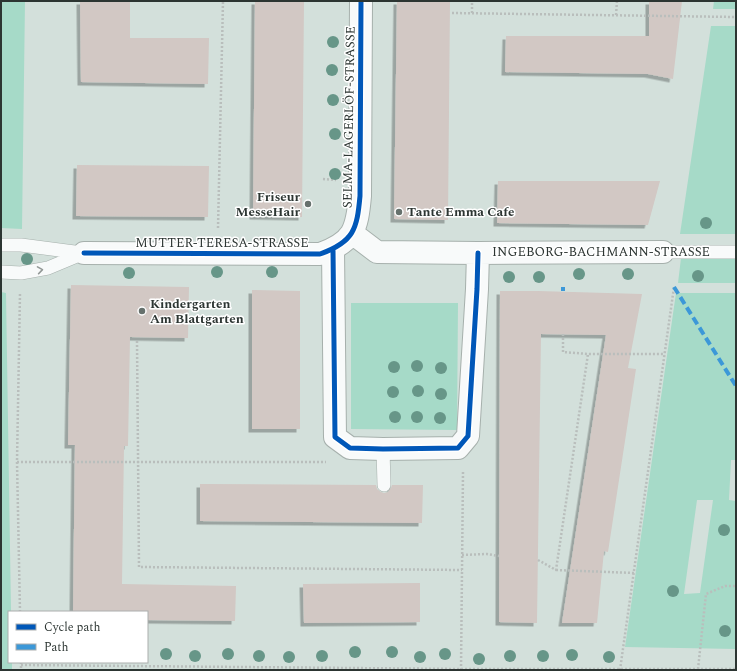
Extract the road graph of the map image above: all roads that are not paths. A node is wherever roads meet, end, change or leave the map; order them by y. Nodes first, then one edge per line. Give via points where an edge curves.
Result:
1 (361, 1) edge
2 (352, 233) junction
3 (1, 245) edge
4 (333, 249) junction
5 (478, 252) junction
6 (664, 252) joint
7 (736, 252) edge
8 (84, 254) junction
9 (1, 272) edge
10 (383, 449) junction
11 (384, 485) dead end

1 - 2 street, SELMA-LAGERLÖF-STRASSE via 360,196 358,216
2 - 4 street, MUTTER-TERESA-STRASSE
2 - 5 street, INGEBORG-BACHMANN-STRASSE via 377,252
3 - 8 lane, MUTTER-TERESA-STRASSE via 21,245
4 - 8 street, MUTTER-TERESA-STRASSE via 320,254
4 - 10 street via 335,437 350,448
5 - 6 street, INGEBORG-BACHMANN-STRASSE
5 - 10 street via 468,436 458,448
6 - 7 lane, INGEBORG-BACHMANN-STRASSE
9 -> 8 lane, MUTTER-TERESA-STRASSE via 21,273 48,268
10 - 11 lane

